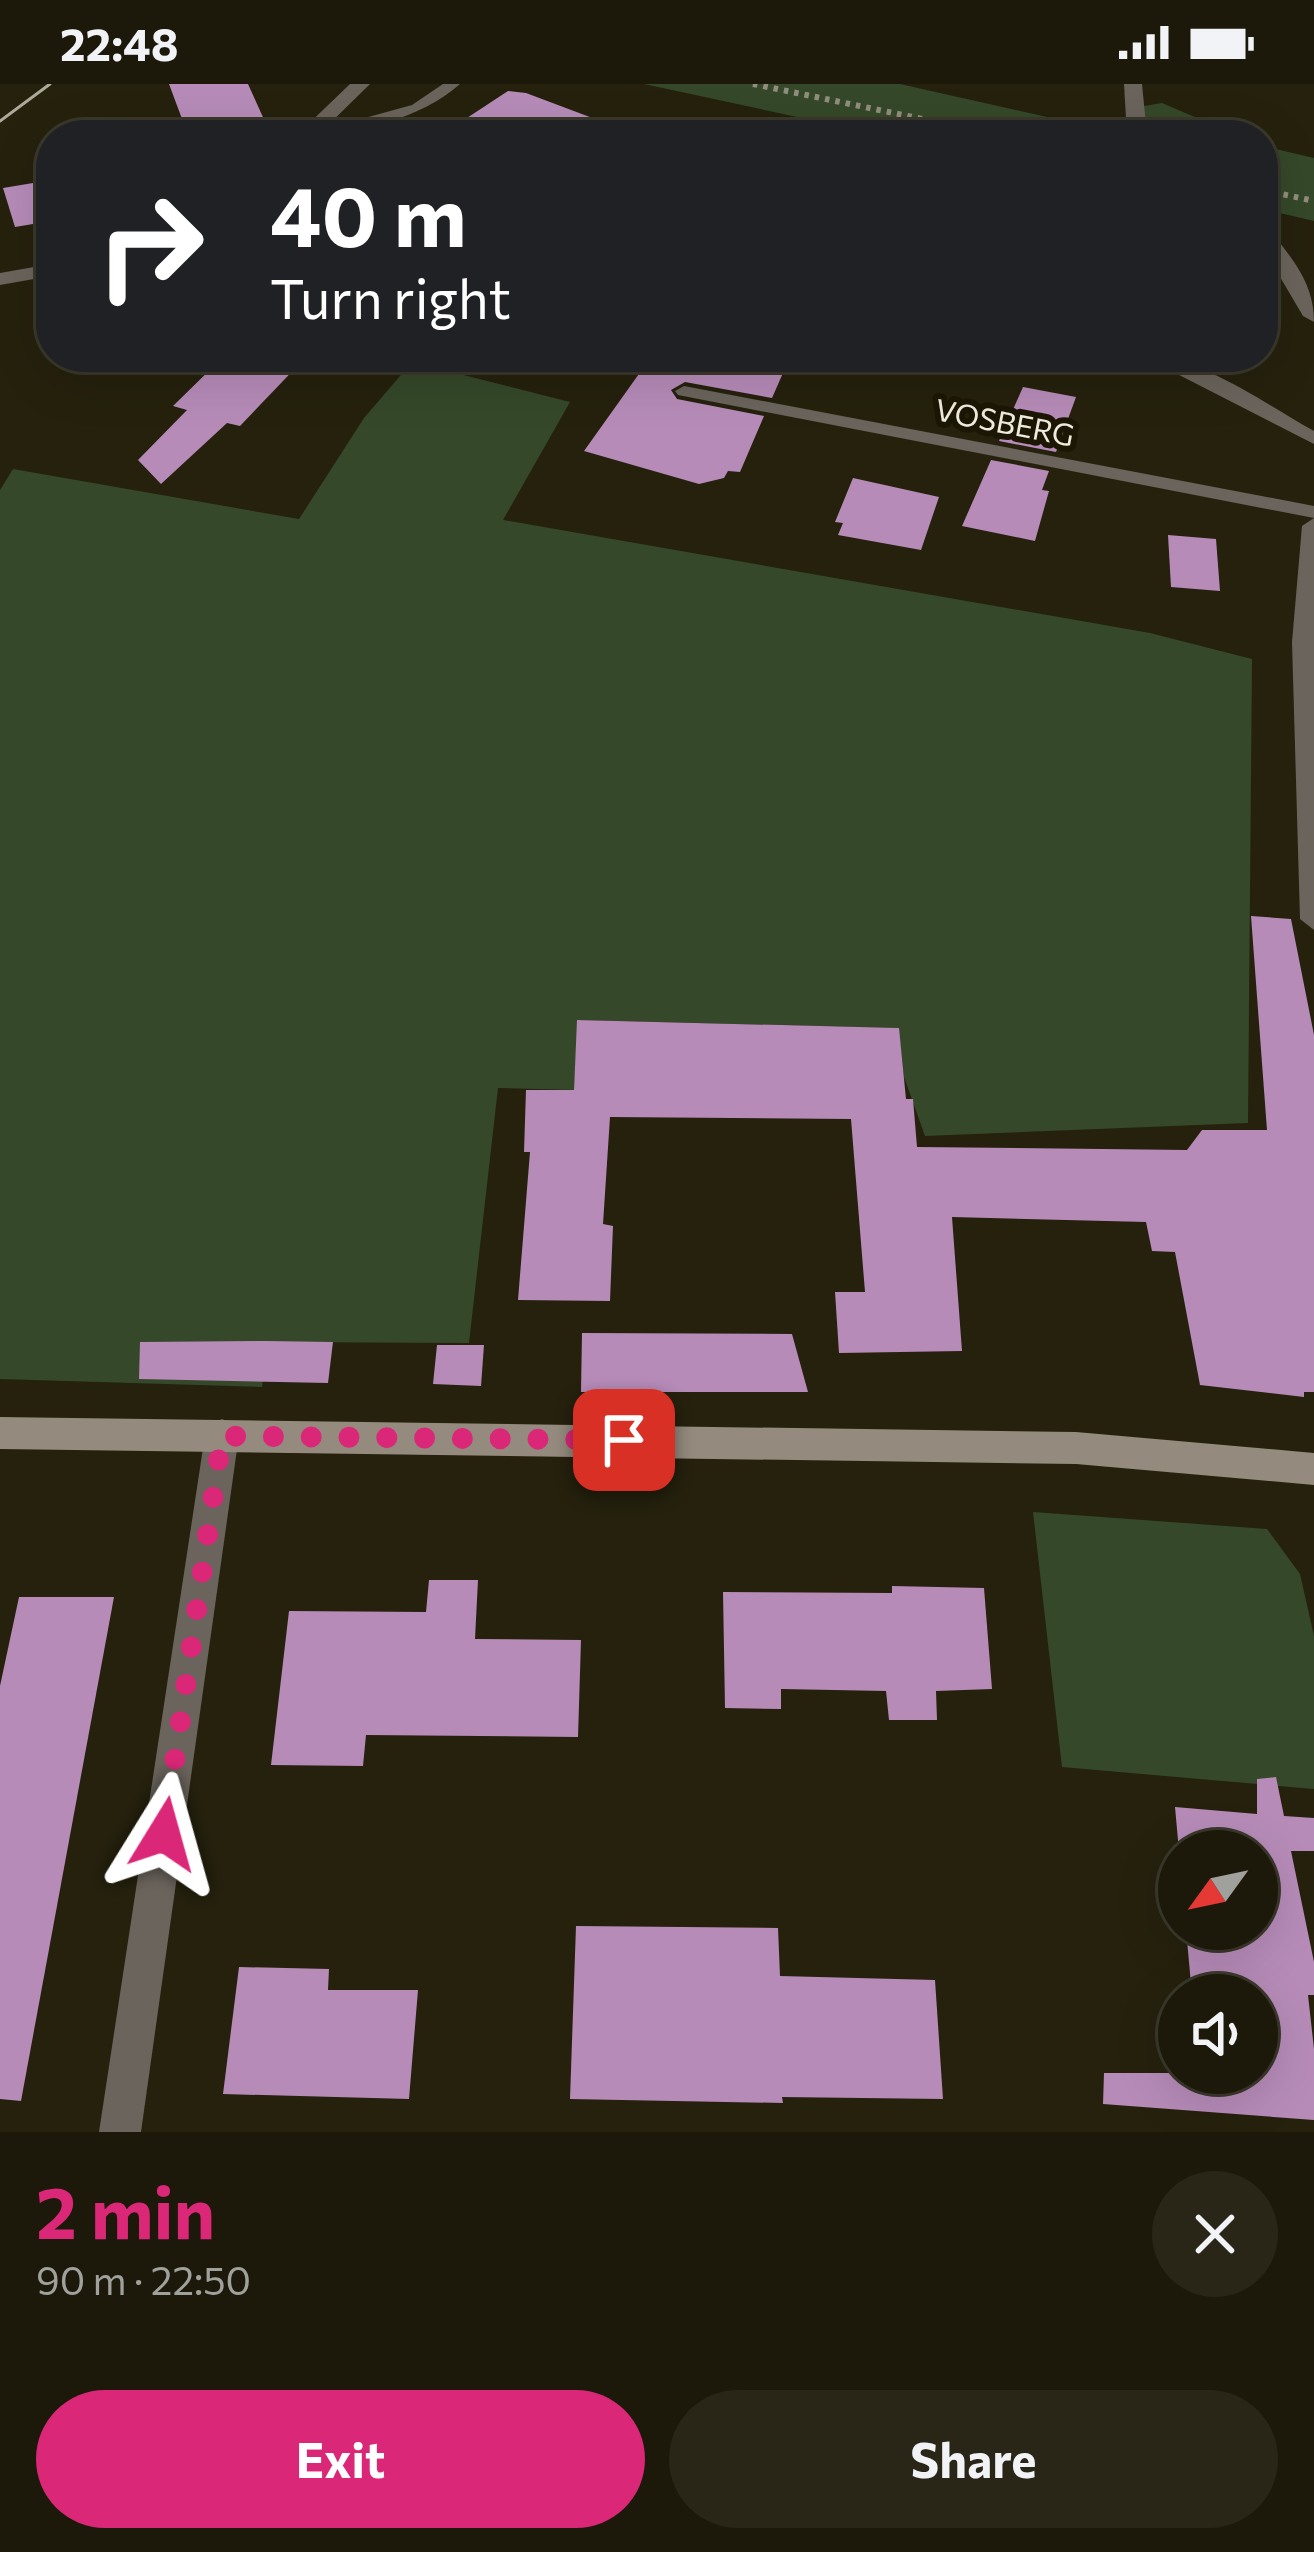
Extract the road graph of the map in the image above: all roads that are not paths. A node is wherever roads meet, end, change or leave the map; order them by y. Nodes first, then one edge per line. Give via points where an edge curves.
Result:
1 (361, 84) edge
2 (453, 84) edge
3 (1133, 84) edge
4 (324, 120) edge
5 (369, 120) edge
6 (1136, 120) edge
7 (1278, 254) edge
8 (36, 273) edge
9 (0, 279) edge
10 (1314, 316) edge
11 (1191, 372) edge
12 (684, 392) dead end
13 (1314, 438) edge
14 (1314, 512) edge
15 (1314, 526) edge
16 (1314, 919) edge
17 (0, 1433) edge
18 (222, 1436) junction
19 (1314, 1469) edge
20 (120, 2132) edge

1 - 4 street
2 - 5 lane via 417,108
3 - 6 street
7 - 10 street
8 - 9 street
11 - 13 lane
12 - 14 lane, VOSBERG
15 - 16 street via 1304,642
17 - 18 main road
18 - 19 main road via 1076,1448
18 - 20 street

